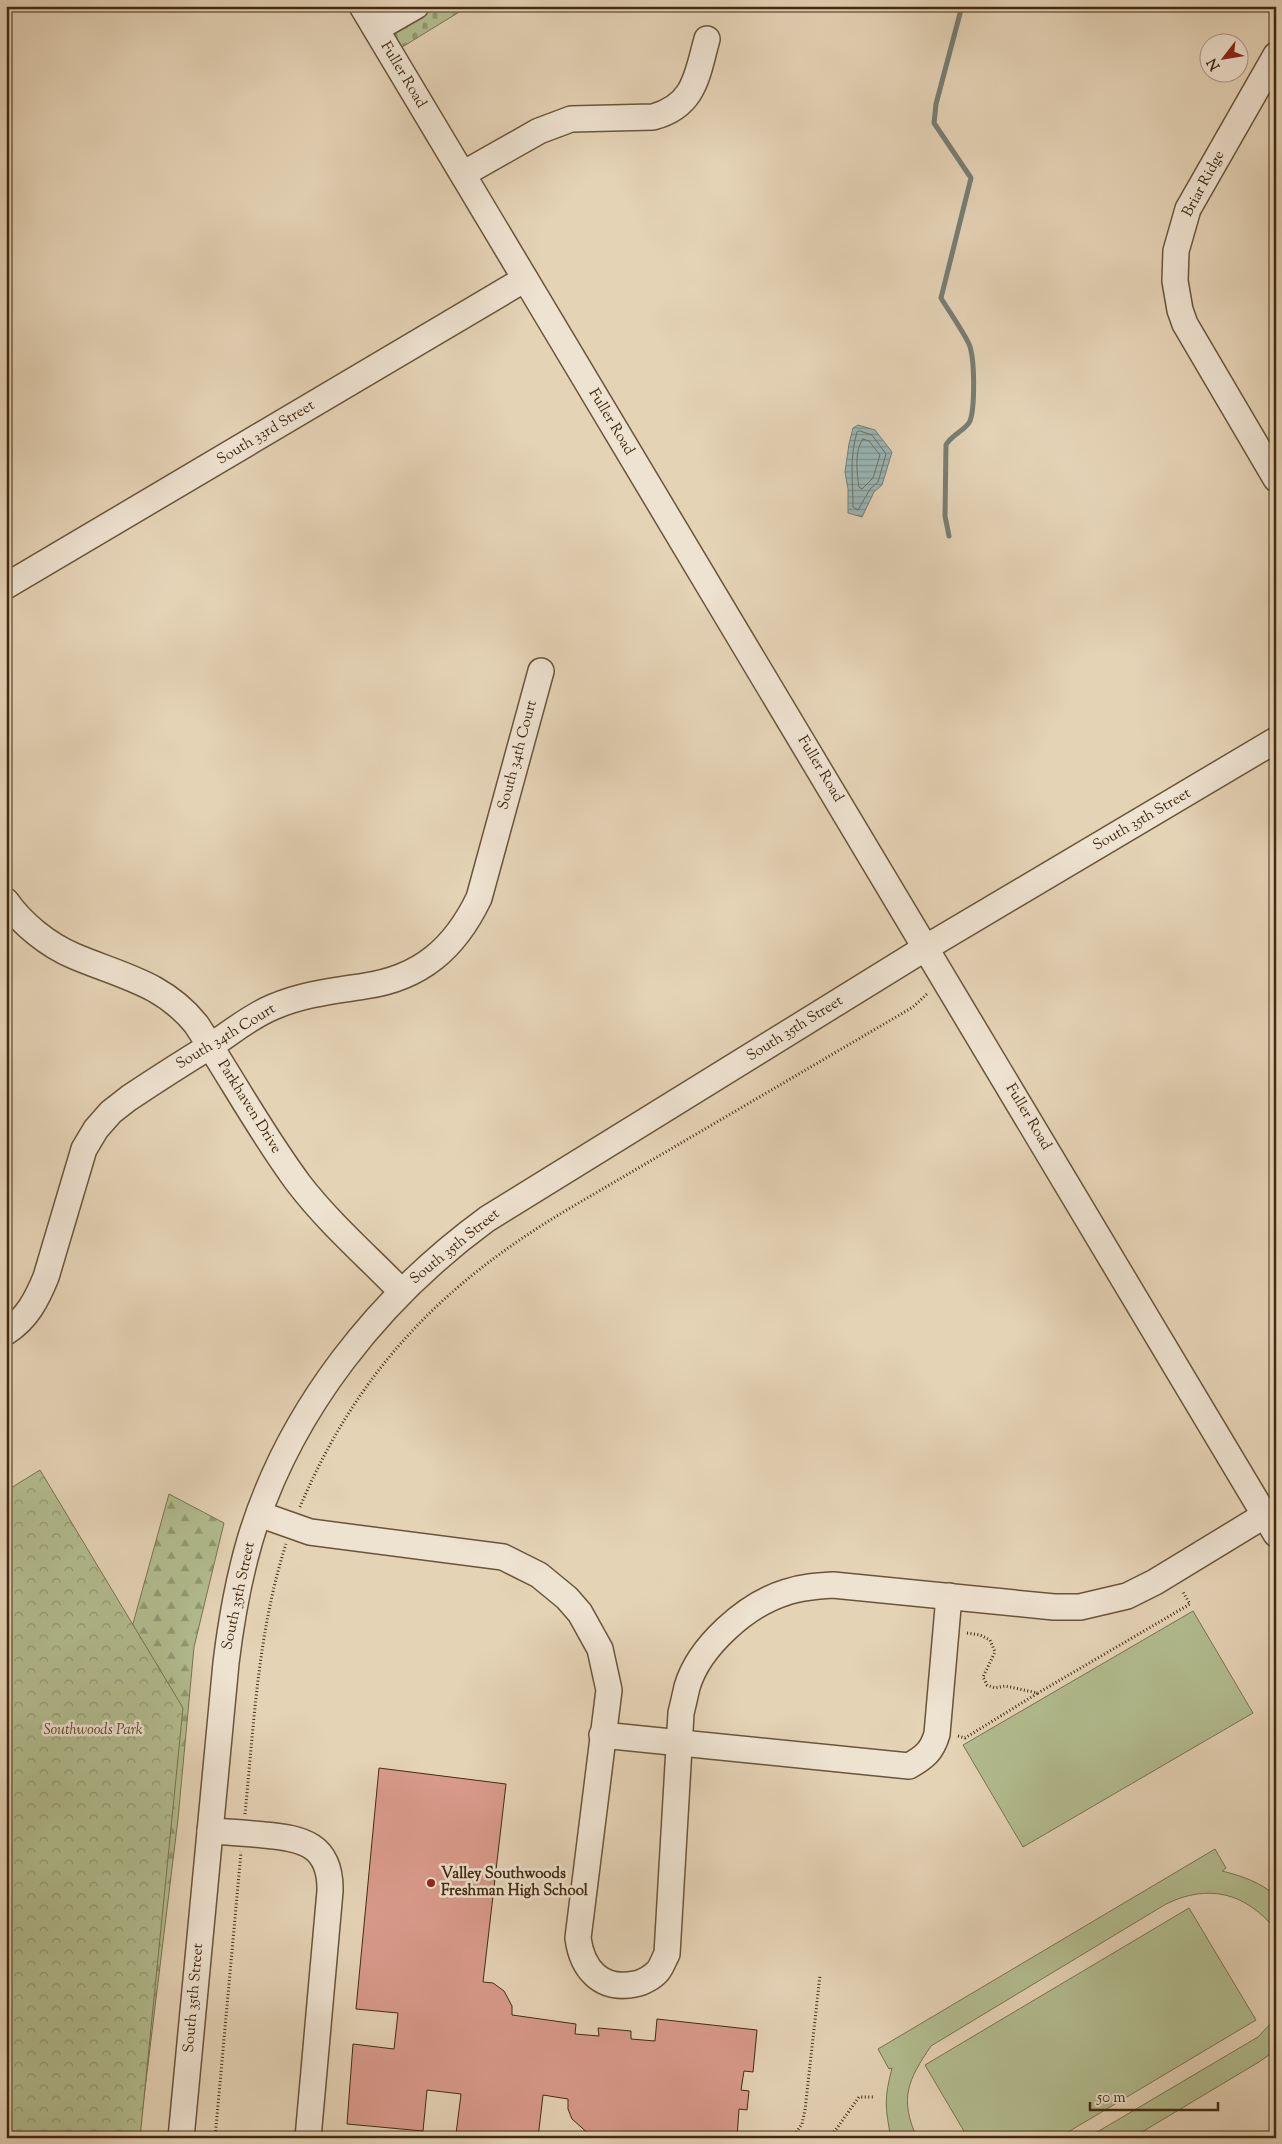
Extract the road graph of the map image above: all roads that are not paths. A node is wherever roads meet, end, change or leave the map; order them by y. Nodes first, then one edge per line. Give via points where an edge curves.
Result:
1 (362, 6) edge
2 (416, 6) edge
3 (376, 29) junction
4 (707, 39) dead end
5 (1276, 56) edge
6 (463, 174) junction
7 (525, 279) junction
8 (1276, 479) edge
9 (6, 586) edge
10 (541, 670) dead end
11 (1276, 740) edge
12 (6, 900) edge
13 (926, 947) junction
14 (210, 1046) junction
15 (401, 1291) junction
16 (6, 1332) edge
17 (259, 1514) junction
18 (1270, 1524) edge
19 (949, 1596) junction
20 (602, 1735) junction
21 (679, 1743) junction
22 (210, 1831) junction
23 (181, 2138) edge
24 (308, 2138) edge

1 - 3 street, Fuller Road
2 - 3 street
3 - 6 street, Fuller Road
4 - 6 street via 694,85 679,106 653,117 570,120 539,131
5 - 8 street, Briar Ridge via 1188,209 1176,251 1175,281 1185,324
6 - 7 street, Fuller Road
7 - 9 street, South 33rd Street
7 - 13 street, Fuller Road
10 - 14 street, South 34th Court via 479,898 454,940 413,972 390,981 299,997 256,1015
11 - 13 street, South 35th Street
12 - 14 street, Parkhaven Drive via 47,941 72,956 147,984 166,995 183,1008
13 - 15 street, South 35th Street via 507,1206 468,1232
13 - 18 street, Fuller Road
14 - 15 street, Parkhaven Drive via 300,1185
14 - 16 street, South 34th Court via 129,1098 96,1129 77,1168 38,1296 27,1313
15 - 17 street, South 35th Street via 344,1358 316,1400 280,1466
17 - 20 street via 291,1527 318,1533 503,1557 539,1575 572,1603 600,1650 609,1690
17 - 22 street, South 35th Street via 243,1563 231,1624
18 - 19 street via 1127,1596 1103,1603 1054,1607
19 - 21 street via 833,1585 786,1592 761,1604 721,1634 696,1669 681,1713
19 - 21 street via 936,1734 932,1749 909,1766
20 - 21 street
20 - 21 street via 578,1938 580,1955 589,1970 604,1982 620,1987 640,1983 657,1971 667,1954
22 - 23 street, South 35th Street
22 - 24 street via 292,1837 318,1853 328,1868 330,1892

